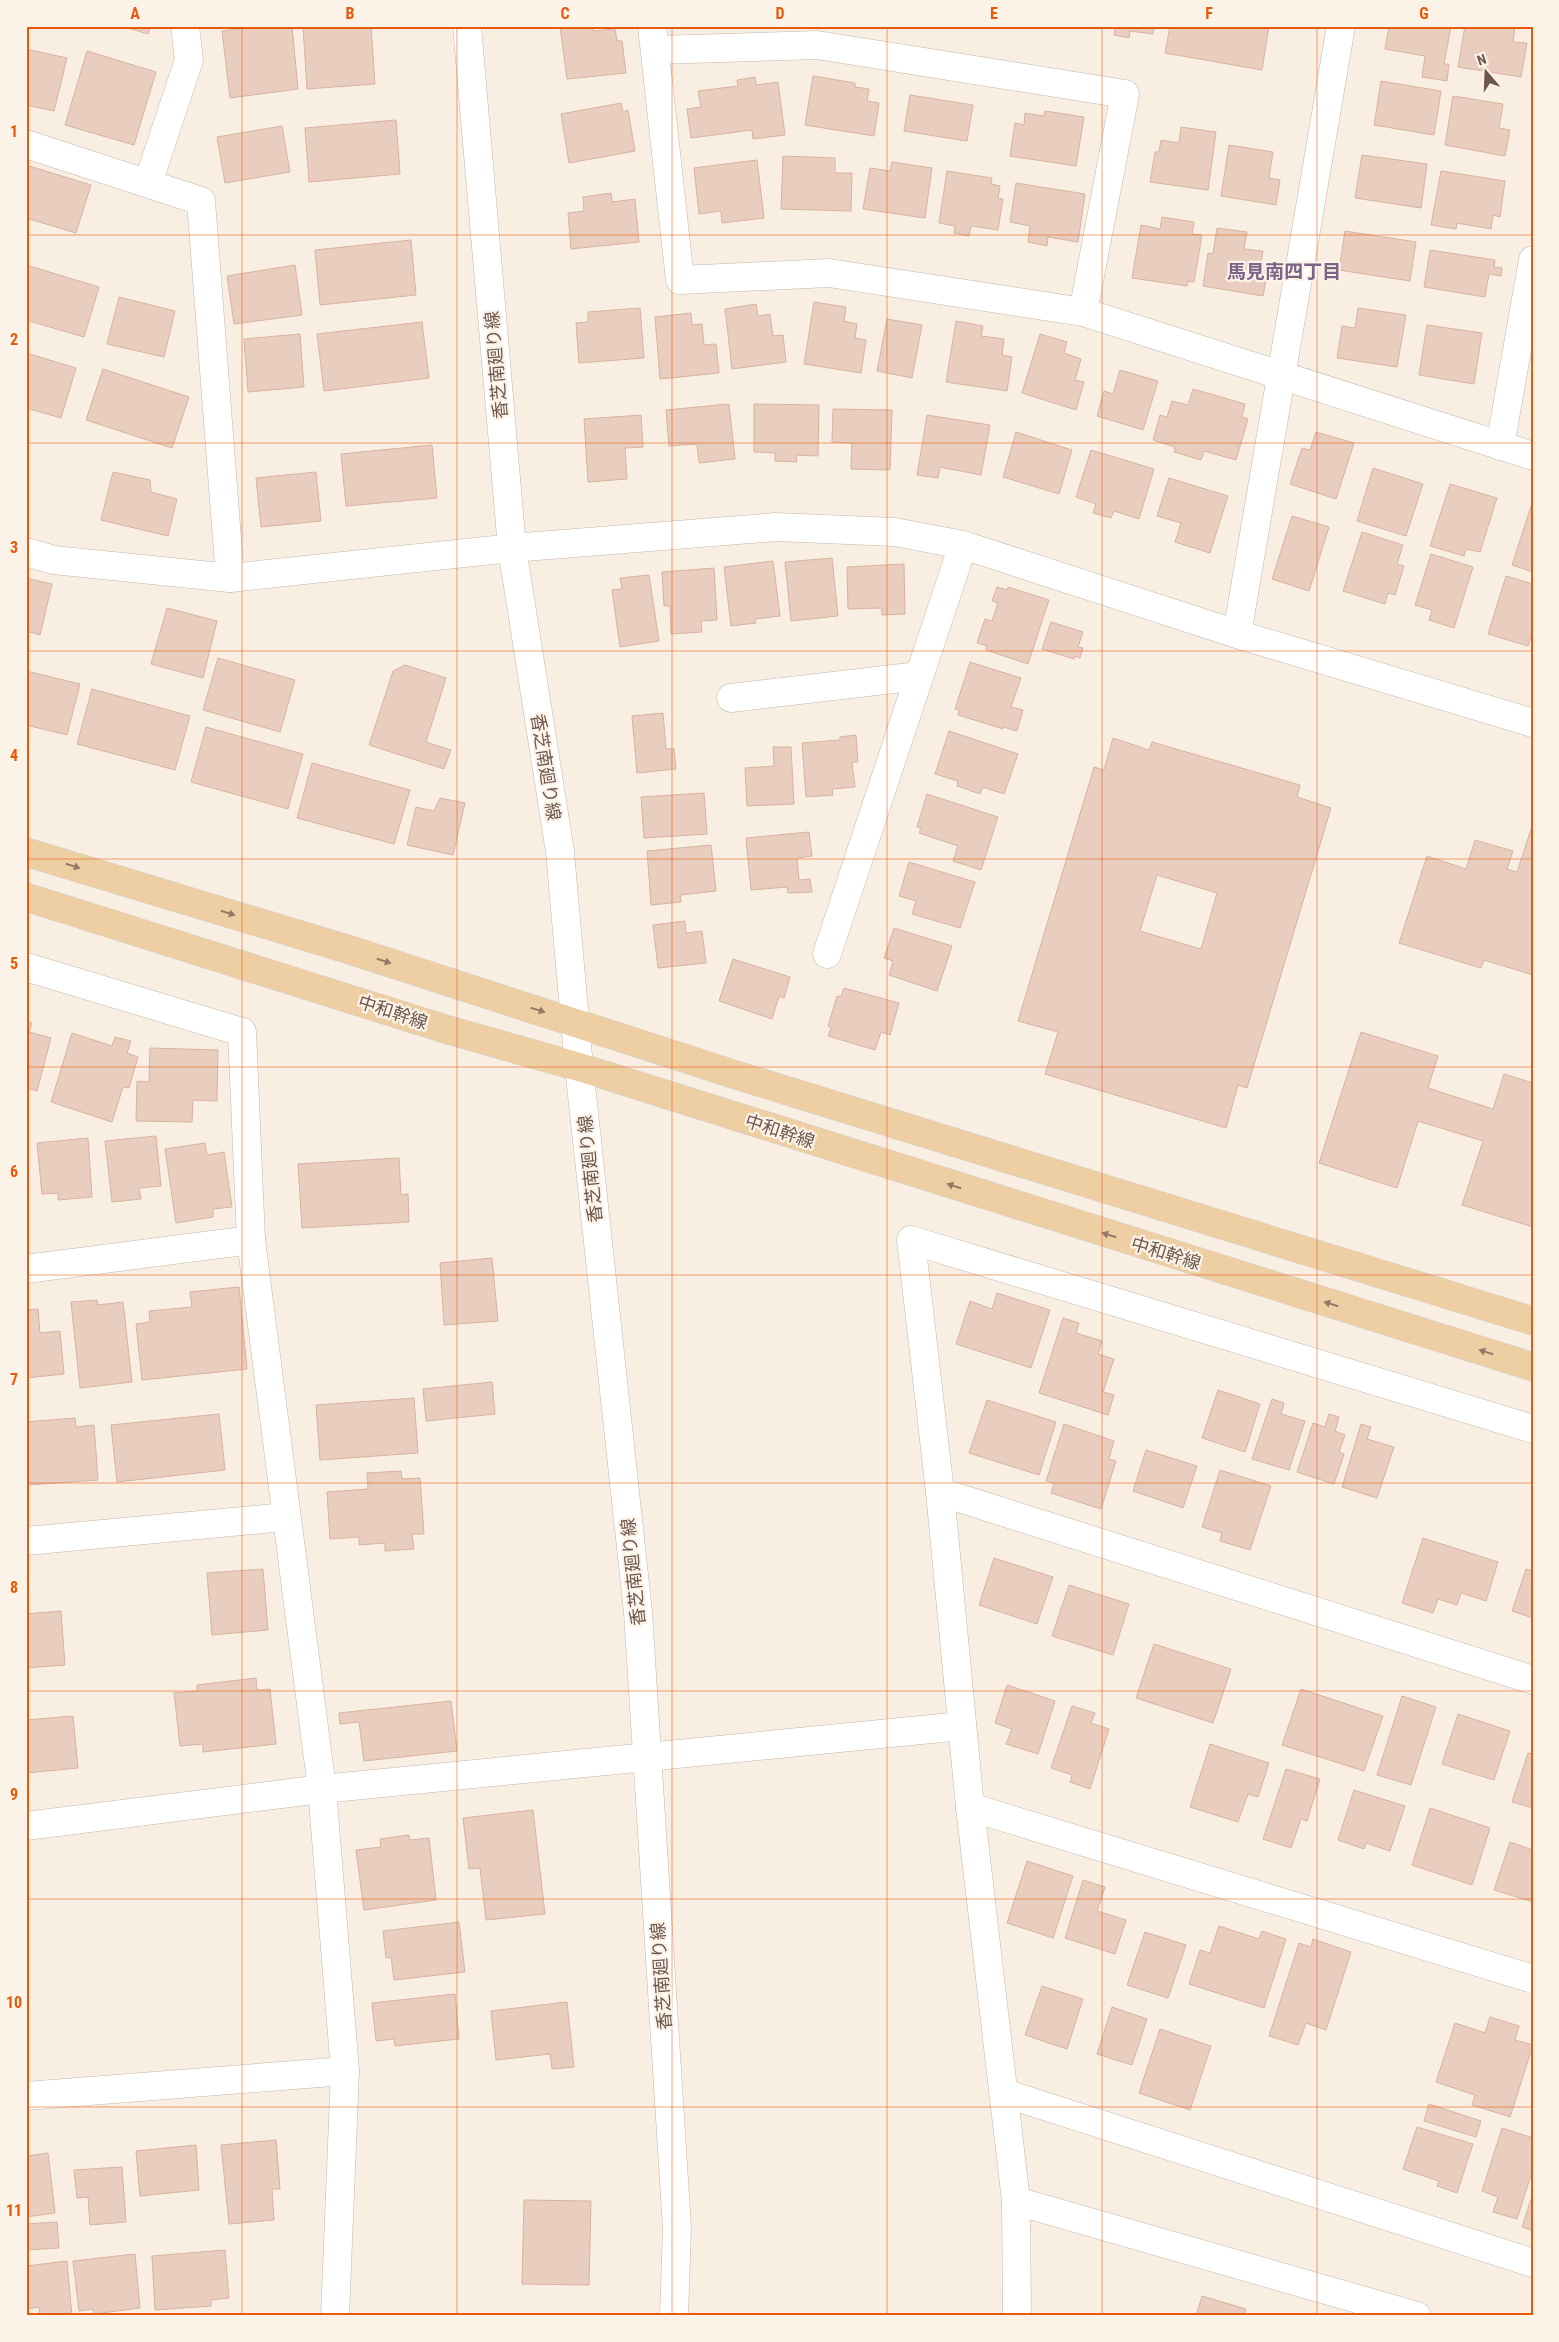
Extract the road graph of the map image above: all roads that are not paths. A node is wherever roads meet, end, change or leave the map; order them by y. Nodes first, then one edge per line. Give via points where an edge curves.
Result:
1 (185, 26) edge
2 (467, 26) edge
3 (1341, 26) edge
4 (654, 38) edge
5 (26, 144) edge
6 (148, 183) junction
7 (1533, 260) edge
8 (1083, 312) junction
9 (1282, 375) junction
10 (1500, 446) junction
11 (1533, 456) edge
12 (963, 545) junction
13 (512, 548) junction
14 (26, 552) edge
15 (230, 578) junction
16 (1237, 634) junction
17 (920, 676) junction
18 (731, 698) dead end
19 (1533, 723) edge
20 (26, 852) edge
21 (26, 897) edge
22 (827, 954) dead end
23 (26, 967) edge
24 (574, 1022) junction
25 (579, 1067) junction
26 (250, 1240) junction
27 (26, 1270) edge
28 (1533, 1321) edge
29 (1533, 1367) edge
30 (1533, 1429) edge
31 (940, 1492) junction
32 (286, 1517) junction
33 (26, 1541) edge
34 (1533, 1680) edge
35 (962, 1726) junction
36 (647, 1756) junction
37 (322, 1789) junction
38 (970, 1807) junction
39 (26, 1826) edge
40 (1533, 1979) edge
41 (345, 2071) junction
42 (1004, 2094) junction
43 (26, 2096) edge
44 (1016, 2201) junction
45 (1533, 2263) edge
46 (335, 2316) edge
47 (674, 2316) edge
48 (1017, 2316) edge
49 (1417, 2316) edge

1 - 6 street via 190,60
2 - 13 street, 香芝南廻り線
3 - 9 street
4 - 8 street via 680,280 829,273
4 - 8 street via 817,44 1125,94
5 - 6 street
6 - 15 street via 201,201
7 - 10 street
8 - 9 street
9 - 10 street
9 - 16 street
10 - 11 street
12 - 13 street via 895,532 776,527
12 - 16 street
12 - 17 street
13 - 15 street
13 - 24 street, 香芝南廻り線 via 560,852
14 - 15 street via 54,560
16 - 19 street
17 - 18 street
17 - 22 street
20 -> 24 main road
21 - 25 main road, 中和幹線 via 445,1029
23 - 26 street via 242,1032
24 - 25 street, 香芝南廻り線
24 - 28 main road
29 -> 25 main road, 中和幹線
25 - 36 street, 香芝南廻り線 via 638,1612
26 - 27 street
26 - 32 street
30 - 31 street via 911,1240
31 - 34 street
31 - 35 street
32 - 33 street
32 - 37 street
35 - 36 street
35 - 38 street
36 - 37 street
36 - 47 street, 香芝南廻り線 via 677,2228
37 - 39 street
37 - 41 street
38 - 40 street
38 - 42 street
41 - 43 street
41 - 46 street
42 - 44 street
42 - 45 street
44 - 48 street
44 - 49 street

